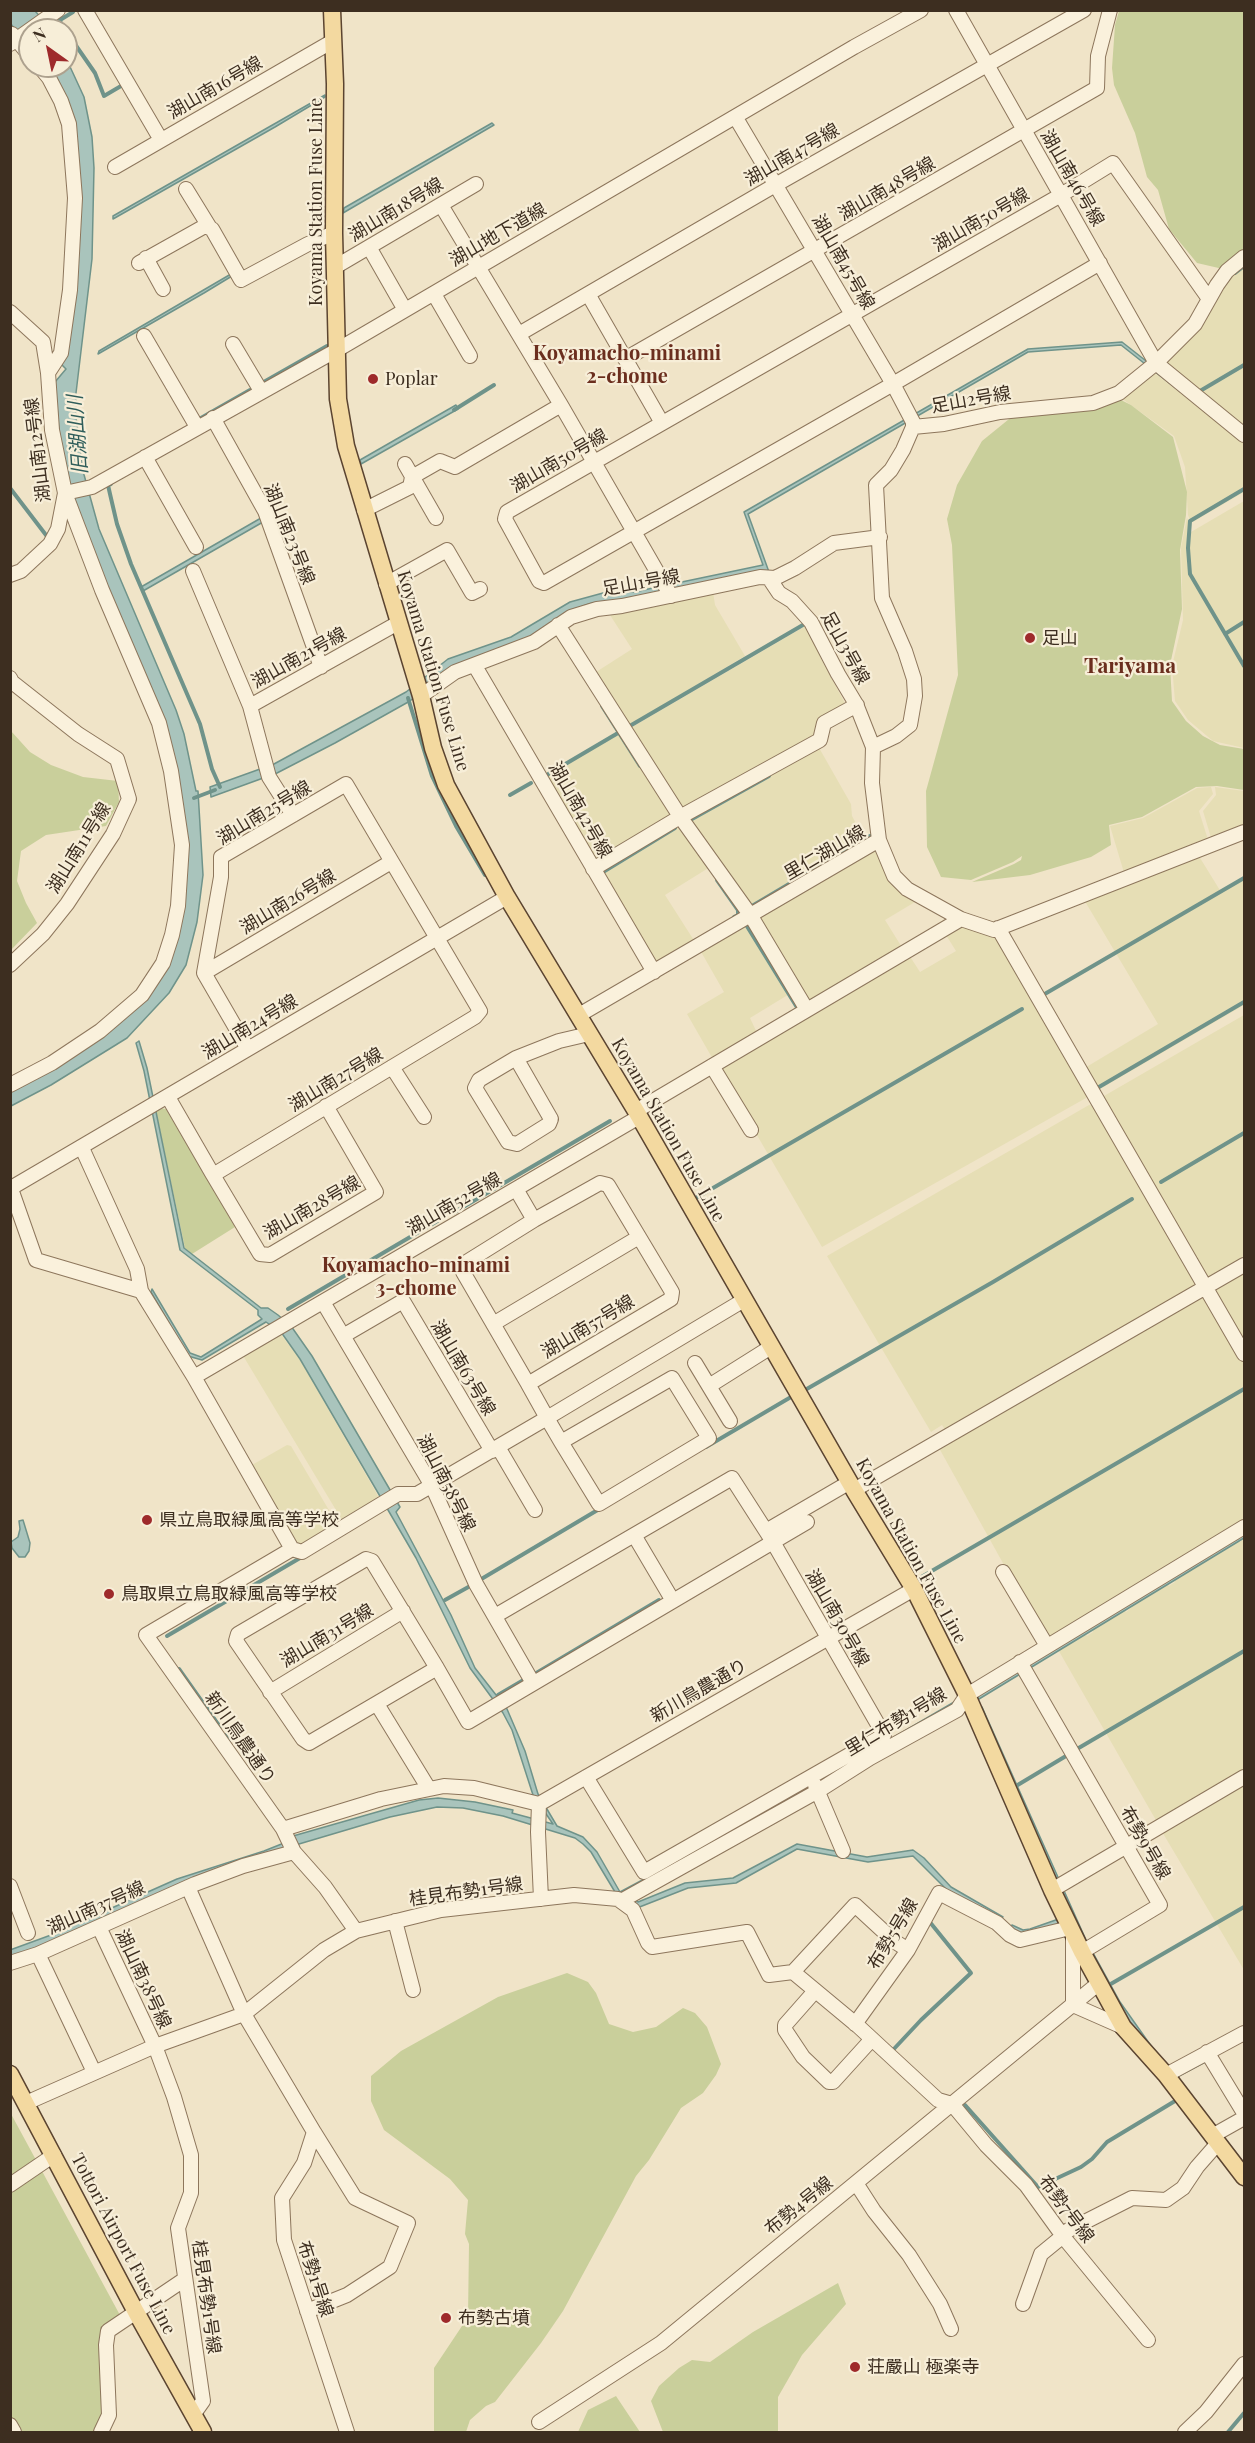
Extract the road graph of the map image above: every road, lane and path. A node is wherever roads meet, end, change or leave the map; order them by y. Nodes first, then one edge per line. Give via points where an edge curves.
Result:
1 (85, 10) edge
2 (332, 10) edge
3 (921, 10) edge
4 (956, 10) edge
5 (1084, 10) edge
6 (1110, 10) edge
7 (53, 14) edge
8 (14, 39) edge
9 (333, 40) junction
10 (987, 66) junction
11 (49, 78) edge
12 (736, 118) junction
13 (1024, 131) junction
14 (161, 140) junction
15 (115, 167) dead end
16 (476, 184) dead end
17 (777, 184) junction
18 (186, 189) dead end
19 (1061, 195) junction
20 (441, 205) junction
21 (210, 228) junction
22 (334, 233) junction
23 (369, 247) junction
24 (815, 251) junction
25 (1245, 257) edge
26 (1100, 263) junction
27 (335, 267) junction
28 (478, 268) junction
29 (163, 289) dead end
30 (434, 294) junction
31 (588, 294) junction
32 (1209, 299) junction
33 (405, 310) junction
34 (10, 312) edge
35 (853, 315) junction
36 (519, 333) junction
37 (144, 336) dead end
38 (233, 344) dead end
39 (337, 350) junction
40 (470, 356) dead end
41 (625, 359) junction
42 (1156, 363) junction
43 (48, 372) junction
44 (893, 384) junction
45 (261, 391) junction
46 (561, 405) junction
47 (213, 418) junction
48 (662, 423) junction
49 (197, 427) junction
50 (913, 427) junction
51 (1245, 435) edge
52 (145, 457) junction
53 (594, 463) junction
54 (405, 464) dead end
55 (412, 477) junction
56 (68, 493) junction
57 (364, 510) junction
58 (436, 519) dead end
59 (633, 532) junction
60 (879, 537) junction
61 (196, 547) dead end
62 (193, 571) dead end
63 (10, 575) edge
64 (769, 578) junction
65 (386, 584) junction
66 (480, 589) dead end
67 (668, 591) junction
68 (398, 623) junction
69 (558, 625) junction
70 (475, 666) junction
71 (321, 667) junction
72 (10, 678) edge
73 (421, 696) junction
74 (857, 705) junction
75 (250, 706) junction
76 (873, 747) junction
77 (293, 815) junction
78 (680, 817) junction
79 (1245, 832) edge
80 (879, 840) junction
81 (391, 862) junction
82 (593, 869) junction
83 (507, 897) junction
84 (751, 916) junction
85 (961, 919) junction
86 (998, 928) junction
87 (437, 938) junction
88 (10, 965) edge
89 (654, 972) junction
90 (204, 973) junction
91 (807, 1010) junction
92 (579, 1016) junction
93 (589, 1034) junction
94 (248, 1049) junction
95 (516, 1058) junction
96 (712, 1066) junction
97 (392, 1067) junction
98 (10, 1085) edge
99 (168, 1097) junction
100 (326, 1106) junction
101 (638, 1114) junction
102 (424, 1117) dead end
103 (751, 1130) dead end
104 (82, 1148) junction
105 (213, 1175) junction
106 (11, 1187) edge
107 (516, 1189) junction
108 (534, 1220) junction
109 (639, 1237) junction
110 (1245, 1265) edge
111 (1206, 1288) junction
112 (141, 1291) junction
113 (744, 1300) junction
114 (323, 1302) junction
115 (493, 1324) junction
116 (343, 1336) junction
117 (771, 1347) junction
118 (1245, 1354) edge
119 (695, 1363) dead end
120 (194, 1377) junction
121 (528, 1384) junction
122 (709, 1386) junction
123 (547, 1418) junction
124 (730, 1421) dead end
125 (561, 1442) junction
126 (495, 1449) junction
127 (432, 1486) junction
128 (852, 1486) junction
129 (535, 1510) dead end
130 (807, 1522) dead end
131 (1245, 1527) edge
132 (634, 1535) junction
133 (770, 1537) junction
134 (292, 1549) junction
135 (1003, 1572) dead end
136 (914, 1588) junction
137 (673, 1601) junction
138 (403, 1611) junction
139 (495, 1616) junction
140 (827, 1638) junction
141 (1047, 1646) junction
142 (1020, 1662) junction
143 (437, 1668) junction
144 (533, 1683) junction
145 (270, 1692) junction
146 (967, 1695) junction
147 (377, 1704) junction
148 (586, 1777) junction
149 (812, 1778) junction
150 (1245, 1778) edge
151 (429, 1789) junction
152 (818, 1791) junction
153 (539, 1804) junction
154 (283, 1829) junction
155 (1126, 1846) junction
156 (843, 1851) dead end
157 (294, 1852) junction
158 (10, 1886) edge
159 (188, 1887) junction
160 (1052, 1890) junction
161 (541, 1899) junction
162 (621, 1901) junction
163 (395, 1921) junction
164 (99, 1927) junction
165 (1072, 1931) junction
166 (356, 1932) junction
167 (28, 1933) dead end
168 (908, 1950) junction
169 (1082, 1952) junction
170 (38, 1954) junction
171 (10, 1963) edge
172 (793, 1972) junction
173 (1099, 1983) junction
174 (413, 1990) dead end
175 (815, 1991) junction
176 (1072, 2005) junction
177 (244, 2014) junction
178 (855, 2024) junction
179 (1124, 2027) junction
180 (1245, 2033) edge
181 (872, 2039) junction
182 (155, 2046) junction
183 (1207, 2052) junction
184 (94, 2072) junction
185 (10, 2074) edge
186 (1166, 2075) junction
187 (26, 2103) junction
188 (952, 2104) junction
189 (1245, 2113) edge
190 (1245, 2118) edge
191 (314, 2132) junction
192 (1215, 2140) junction
193 (54, 2155) junction
194 (1245, 2177) edge
195 (856, 2183) junction
196 (10, 2185) edge
197 (1062, 2235) junction
198 (185, 2279) junction
199 (1023, 2304) dead end
200 (307, 2311) junction
201 (136, 2312) junction
202 (951, 2329) dead end
203 (1148, 2340) dead end
204 (1245, 2364) edge
205 (193, 2415) junction
206 (539, 2422) dead end
207 (10, 2424) edge
208 (14, 2433) edge
209 (101, 2433) edge
210 (203, 2433) edge
211 (347, 2433) edge
212 (1185, 2433) edge

1 - 14 street
2 - 9 main road, Koyama Station Fuse Line
3 - 12 street, 湖山地下道線
4 - 10 street, 湖山南46号線
5 - 10 street, 湖山南47号線
6 - 13 street, 湖山南48号線 via 1098,56 1096,88
7 - 8 street
9 - 14 street, 湖山南16号線
9 - 22 main road, Koyama Station Fuse Line
10 - 13 street, 湖山南46号線
10 - 17 street, 湖山南47号線
11 - 43 street via 69,124 75,198 70,290 61,353
12 - 17 street, 湖山南45号線
12 - 28 street, 湖山地下道線
13 - 19 street, 湖山南46号線
13 - 24 street, 湖山南48号線
14 - 15 street, 湖山南16号線
16 - 20 street, 湖山南18号線
17 - 24 street, 湖山南45号線
17 - 31 street, 湖山南47号線
18 - 21 street
19 - 26 street, 湖山南46号線
19 - 32 street, 湖山南50号線 via 1113,163
19 - 35 street, 湖山南50号線
20 - 23 street, 湖山南18号線
20 - 28 street
21 - 22 street via 241,280
21 - 29 street via 204,226 143,260
22 - 27 main road, Koyama Station Fuse Line
23 - 27 street, 湖山南18号線
23 - 33 street
24 - 35 street, 湖山南45号線
24 - 41 street, 湖山南48号線
25 - 32 street, 足山2号線 via 1227,271
26 - 42 street, 湖山南46号線
26 - 44 street, 湖山南50号線
27 - 39 main road, Koyama Station Fuse Line
28 - 30 street, 湖山地下道線
28 - 36 street
30 - 33 street, 湖山地下道線
30 - 40 street
31 - 36 street, 湖山南47号線
31 - 41 street
32 - 42 street, 足山2号線 via 1195,324
33 - 39 street, 湖山地下道線
34 - 43 street, 湖山南12号線 via 41,339
35 - 44 street, 湖山南45号線
35 - 48 street, 湖山南50号線
36 - 46 street
37 - 49 street
38 - 45 street
39 - 45 street, 湖山地下道線
39 - 57 main road, Koyama Station Fuse Line via 338,399
41 - 48 street
42 - 50 street, 足山2号線 via 1119,393 1093,404 1000,412
42 - 51 street
43 - 56 street, 湖山南12号線 via 52,430
44 - 50 street, 湖山南45号線
44 - 59 street, 湖山南50号線
45 - 47 street, 湖山地下道線
46 - 53 street
46 - 55 street via 455,466 440,461
47 - 49 street, 湖山地下道線
47 - 71 street, 湖山南23号線 via 265,511
48 - 53 street, 湖山南50号線
49 - 52 street, 湖山地下道線
50 - 60 street, 足山2号線 via 891,470 876,485
52 - 56 street, 湖山地下道線 via 92,487
52 - 61 street
53 - 59 street
53 - 59 street, 湖山南50号線 via 507,512 505,519 539,581 544,583
54 - 55 street
55 - 57 street via 410,488
55 - 58 street
56 - 63 street, 湖山南12号線 via 50,544 21,571
56 - 98 street via 102,590 159,723 170,764 181,833 178,906 164,963 142,995 100,1031
57 - 65 main road, Koyama Station Fuse Line
59 - 67 street
60 - 64 street, 足山1号線 via 834,543 795,568
60 - 76 street, 足山2号線 via 882,598 905,651 915,696 910,725
62 - 75 street
64 - 67 street, 足山1号線
64 - 74 street, 足山3号線 via 779,593 811,622
65 - 66 street via 447,550 472,593
65 - 68 main road, Koyama Station Fuse Line
67 - 69 street, 足山1号線 via 571,617
68 - 71 street, 湖山南21号線
68 - 73 main road, Koyama Station Fuse Line
69 - 70 street, 足山1号線 via 534,642
69 - 78 street
70 - 73 street, 足山1号線 via 455,672
70 - 82 street, 湖山南42号線
71 - 75 street, 湖山南21号線
72 - 88 street, 湖山南11号線 via 78,734 117,759 129,799 113,834 67,904
73 - 83 main road, Koyama Station Fuse Line via 446,785
74 - 76 street, 足山3号線
74 - 78 street via 824,723 820,740
75 - 77 street, 湖山南21号線 via 268,771
76 - 80 street via 872,783
77 - 81 street, 湖山南25号線 via 346,784
77 - 90 street, 湖山南25号線 via 221,857
78 - 82 street
78 - 84 street
79 - 86 street
80 - 84 street, 里仁湖山線
80 - 85 street, 里仁湖山線 via 898,881
81 - 87 street, 湖山南25号線
81 - 90 street, 湖山南26号線
82 - 89 street, 湖山南42号線
83 - 87 street, 湖山南24号線
83 - 92 main road, Koyama Station Fuse Line
84 - 89 street, 里仁湖山線
84 - 91 street
85 - 86 street, 里仁湖山線 via 988,929
85 - 91 street, 湖山南52号線
86 - 111 street
87 - 94 street, 湖山南24号線
87 - 97 street, 湖山南27号線 via 480,1011
89 - 92 street, 里仁湖山線
90 - 94 street
91 - 96 street, 湖山南52号線
92 - 93 main road, Koyama Station Fuse Line
93 - 95 street
93 - 101 main road, Koyama Station Fuse Line
94 - 99 street, 湖山南24号線
95 - 95 street via 479,1080 475,1088 508,1142 517,1144 551,1119
96 - 101 street, 湖山南52号線
96 - 103 street
97 - 100 street, 湖山南27号線
97 - 102 street
99 - 104 street, 湖山南24号線
99 - 105 street
100 - 105 street, 湖山南27号線
100 - 105 street, 湖山南28号線 via 376,1192 270,1255 260,1254
101 - 107 street, 湖山南52号線
101 - 113 main road, Koyama Station Fuse Line
104 - 106 street, 湖山南24号線
104 - 112 street via 137,1269
106 - 112 street via 36,1260
107 - 108 street
107 - 114 street, 湖山南52号線
108 - 109 street, 湖山南57号線 via 600,1183 608,1185
108 - 115 street, 湖山南57号線 via 465,1263 463,1272
109 - 115 street
109 - 121 street, 湖山南57号線 via 672,1292 671,1299
110 - 111 street
111 - 118 street
111 - 128 street
112 - 120 street
113 - 117 main road, Koyama Station Fuse Line
113 - 123 street
114 - 116 street, 湖山南58号線
114 - 120 street, 湖山南52号線
115 - 121 street, 湖山南57号線
116 - 126 street, 湖山南63号線 via 403,1301
116 - 127 street, 湖山南58号線
117 - 122 street
117 - 128 main road, Koyama Station Fuse Line
119 - 122 street
120 - 134 street
121 - 123 street
122 - 124 street
123 - 125 street
123 - 126 street
125 - 125 street via 599,1504 709,1438 672,1378
126 - 127 street
126 - 129 street
127 - 134 street via 417,1494 398,1494 302,1552
127 - 139 street, 湖山南58号線 via 476,1584
128 - 133 street
128 - 136 main road, Koyama Station Fuse Line
130 - 133 street
131 - 141 street, 里仁布勢1号線
132 - 133 street, 湖山南30号線 via 732,1478
132 - 137 street
132 - 139 street
133 - 137 street
133 - 140 street, 湖山南30号線
134 - 154 street, 新川鳥農通り via 146,1635
135 - 141 street
136 - 140 street, 新川鳥農通り
136 - 146 main road, Koyama Station Fuse Line
137 - 144 street
138 - 143 street
138 - 145 street, 湖山南31号線
138 - 145 street via 372,1561 366,1559 238,1634 236,1641
139 - 144 street, 湖山南58号線
140 - 148 street, 新川鳥農通り
140 - 149 street, 湖山南30号線 via 884,1736
141 - 142 street, 里仁布勢1号線
142 - 146 street, 里仁布勢1号線
142 - 155 street, 布勢9号線
143 - 144 street via 468,1722
143 - 147 street
145 - 147 street via 309,1743
146 - 152 street, 里仁布勢1号線 via 957,1710
146 - 160 main road, Koyama Station Fuse Line
147 - 151 street
148 - 149 street, 湖山南30号線 via 644,1872
148 - 153 street, 新川鳥農通り
149 - 152 street
150 - 155 street
151 - 153 street via 474,1788
151 - 154 street via 381,1799
152 - 156 street
152 - 162 street, 里仁布勢1号線
153 - 161 street
154 - 157 street
155 - 160 street
155 - 169 street, 布勢9号線 via 1160,1905
157 - 159 street, 湖山南37号線
157 - 166 street via 325,1887
158 - 167 street
159 - 164 street, 湖山南37号線
159 - 177 street
160 - 165 main road, Koyama Station Fuse Line
161 - 162 street, 桂見布勢1号線 via 574,1895
161 - 163 street, 桂見布勢1号線 via 441,1910
162 - 172 street via 633,1910 652,1947 747,1932 769,1975
163 - 166 street, 桂見布勢1号線
163 - 174 street
164 - 170 street, 湖山南37号線
164 - 182 street, 湖山南38号線
165 - 168 street, 布勢5号線 via 1020,1940 997,1923 939,1893
165 - 169 main road, Koyama Station Fuse Line
165 - 176 street
166 - 177 street, 桂見布勢1号線 via 324,1950
168 - 172 street via 855,1905
168 - 178 street, 布勢5号線
169 - 173 main road, Koyama Station Fuse Line
170 - 171 street
170 - 184 street, 湖山南37号線
172 - 175 street
173 - 176 street, 布勢4号線
173 - 179 main road, Koyama Station Fuse Line
175 - 178 street
175 - 181 street via 785,2025 785,2031 803,2057 829,2082
176 - 179 street
176 - 188 street, 布勢4号線
177 - 182 street, 桂見布勢1号線
177 - 191 street
178 - 181 street
179 - 186 main road, Koyama Station Fuse Line
180 - 183 street
181 - 188 street via 939,2100
182 - 184 street
182 - 198 street, 桂見布勢1号線 via 191,2156 191,2193 178,2228
183 - 186 street
183 - 189 street
184 - 187 street
185 - 187 main road, Tottori Airport Fuse Line
186 - 192 main road, Koyama Station Fuse Line
187 - 193 main road, Tottori Airport Fuse Line
188 - 195 street, 布勢4号線
188 - 197 street, 布勢7号線 via 1026,2185
190 - 192 street
191 - 200 street, 布勢1号線 via 304,2163 282,2198 284,2240
191 - 200 street via 355,2198 408,2223 390,2266 346,2295
192 - 194 main road, Koyama Station Fuse Line
192 - 197 street via 1183,2188 1166,2200 1132,2198
193 - 196 street
193 - 201 main road, Tottori Airport Fuse Line
195 - 202 street via 909,2255
195 - 206 street, 布勢4号線 via 661,2343
197 - 199 street via 1041,2254
197 - 203 street, 布勢7号線
198 - 201 street
198 - 205 street, 桂見布勢1号線 via 203,2401
200 - 211 street, 布勢1号線
201 - 205 main road, Tottori Airport Fuse Line
201 - 209 street via 108,2331 106,2337 109,2415
204 - 212 street
205 - 210 main road, Tottori Airport Fuse Line
207 - 208 street

